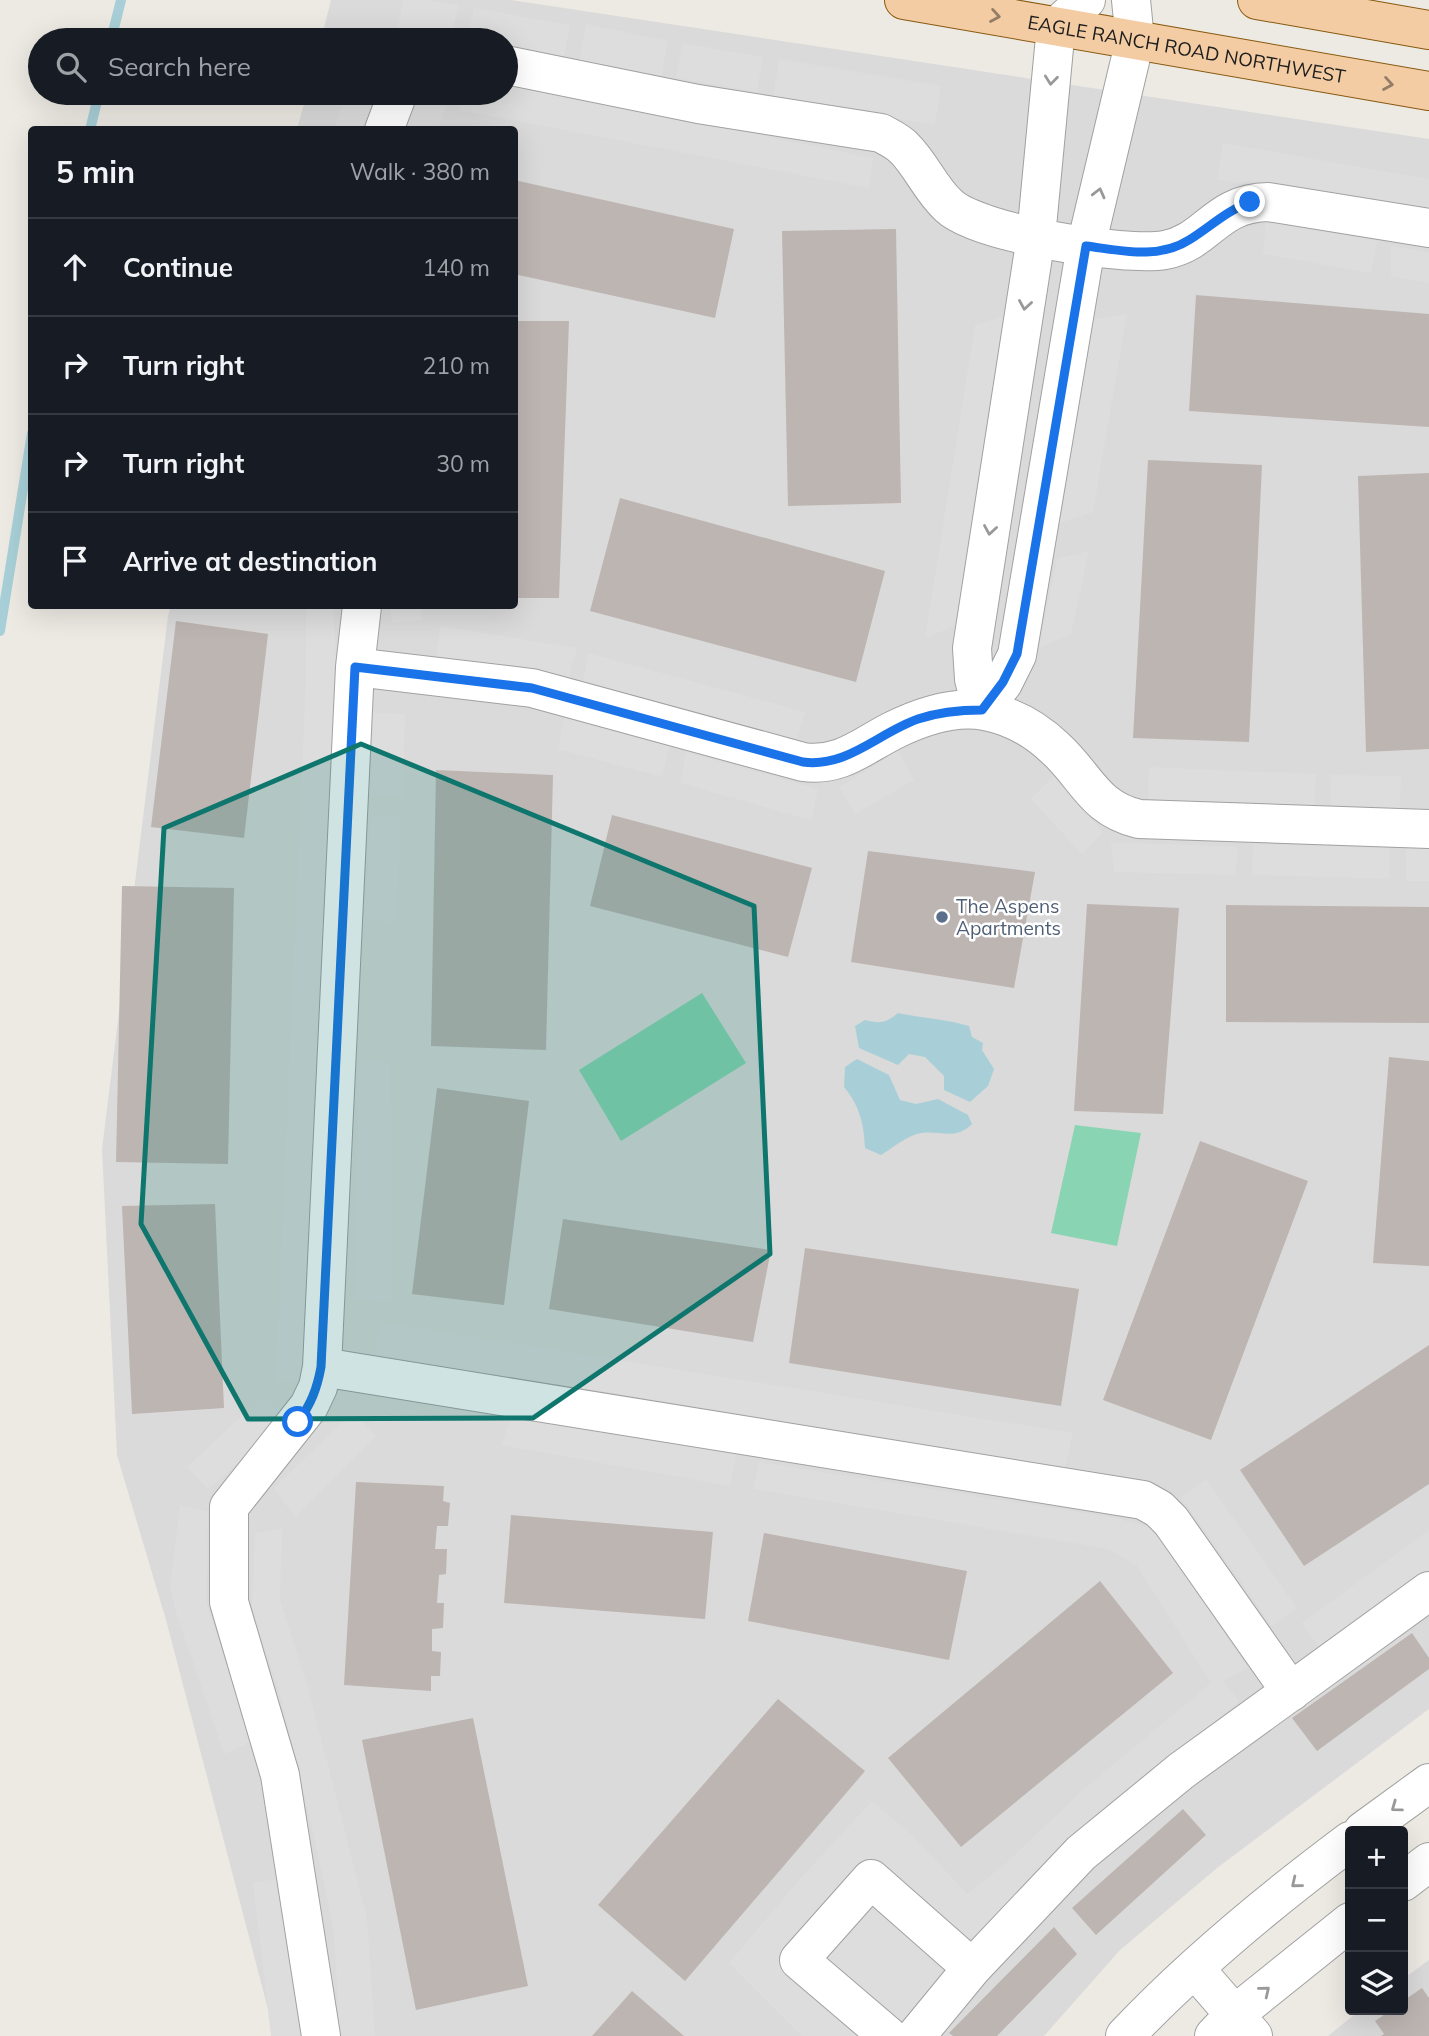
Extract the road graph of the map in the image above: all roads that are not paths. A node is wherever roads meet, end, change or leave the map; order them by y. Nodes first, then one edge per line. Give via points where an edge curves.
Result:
1 (904, 0) edge
2 (1086, 0) edge
3 (1131, 0) edge
4 (1256, 0) edge
5 (1056, 27) junction
6 (1429, 30) edge
7 (1135, 40) junction
8 (518, 67) edge
9 (1429, 91) edge
10 (393, 105) edge
11 (386, 126) edge
12 (1429, 228) edge
13 (1036, 237) junction
14 (1086, 246) junction
15 (362, 609) edge
16 (355, 667) junction
17 (982, 710) junction
18 (1429, 829) edge
19 (321, 1367) junction
20 (1429, 1591) edge
21 (1291, 1692) junction
22 (1429, 1783) edge
23 (1370, 1826) edge
24 (1345, 1845) edge
25 (1429, 1862) edge
26 (1408, 1878) edge
27 (1345, 1927) edge
28 (972, 1968) junction
29 (1195, 1969) junction
30 (1234, 2029) edge
31 (321, 2036) edge
32 (888, 2036) edge
33 (916, 2036) edge
34 (1125, 2036) edge

1 -> 5 main road, EAGLE RANCH ROAD NORTHWEST
2 - 5 street
3 - 7 street
4 - 6 main road
5 - 7 main road, EAGLE RANCH ROAD NORTHWEST
5 -> 13 street
7 -> 9 main road, EAGLE RANCH ROAD NORTHWEST
14 -> 7 street
8 - 13 street via 698,104 881,133 902,145 949,206 970,220
10 - 11 street
12 - 14 street via 1250,202 1232,208 1186,243 1168,249 1132,252
13 - 14 street
13 -> 17 street via 972,648
14 - 17 street via 1017,654
15 - 16 street
16 - 17 street via 532,688 819,764 843,758 916,720 958,710
16 - 19 street
17 - 18 street via 1035,730 1104,804 1120,814 1139,819
19 - 21 street via 1143,1500 1171,1521
19 - 31 street via 309,1406 229,1507 229,1602 281,1775
20 - 21 street
21 - 28 street via 1181,1771 1081,1853
22 -> 23 street
24 -> 29 street
25 - 26 street
30 -> 27 street
28 - 32 street via 871,1879 799,1960
28 - 33 street
29 - 30 street
29 - 34 street

